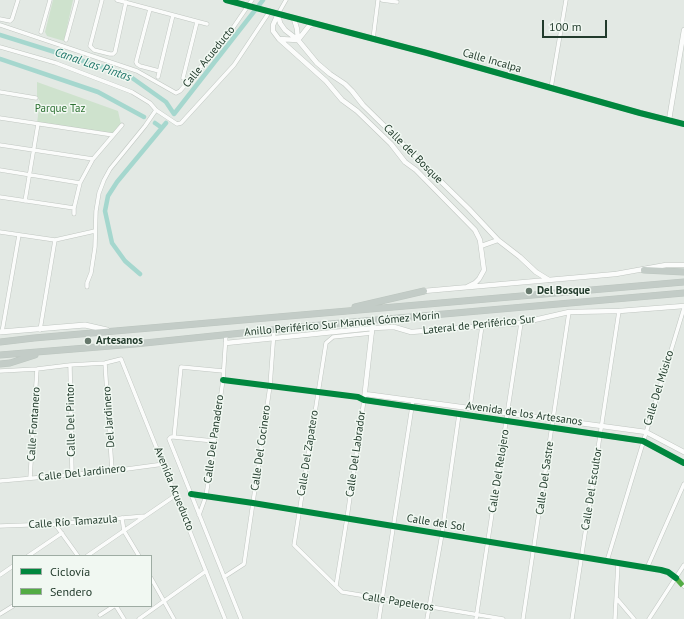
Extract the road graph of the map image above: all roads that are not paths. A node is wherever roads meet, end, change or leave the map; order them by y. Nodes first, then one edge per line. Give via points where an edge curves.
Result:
1 (18, 0) edge
2 (50, 0) edge
3 (77, 0) edge
4 (102, 0) edge
5 (117, 0) edge
6 (226, 0) edge
7 (252, 0) edge
8 (286, 0) edge
9 (378, 0) edge
10 (382, 0) edge
11 (566, 0) edge
12 (126, 2) junction
13 (397, 2) dead end
14 (246, 3) edge
15 (150, 9) junction
16 (270, 11) junction
17 (278, 14) junction
18 (173, 15) junction
19 (0, 19) edge
20 (294, 19) junction
21 (197, 22) junction
22 (314, 23) junction
23 (207, 24) dead end
24 (0, 25) edge
25 (684, 30) edge
26 (41, 32) dead end
27 (279, 39) junction
28 (373, 39) junction
29 (66, 40) dead end
30 (298, 40) junction
31 (0, 47) edge
32 (159, 71) junction
33 (158, 77) dead end
34 (183, 78) dead end
35 (552, 88) junction
36 (0, 92) edge
37 (36, 98) dead end
38 (156, 110) junction
39 (0, 118) edge
40 (669, 120) junction
41 (38, 124) junction
42 (684, 124) edge
43 (122, 125) dead end
44 (113, 135) junction
45 (0, 144) edge
46 (33, 150) junction
47 (94, 159) junction
48 (0, 170) edge
49 (29, 175) junction
50 (80, 183) junction
51 (0, 197) edge
52 (25, 200) junction
53 (74, 208) junction
54 (74, 214) dead end
55 (95, 231) junction
56 (0, 232) edge
57 (19, 235) junction
58 (55, 240) junction
59 (498, 240) junction
60 (481, 246) junction
61 (684, 265) edge
62 (644, 270) junction
63 (684, 272) edge
64 (549, 280) junction
65 (684, 282) edge
66 (86, 287) dead end
67 (467, 287) junction
68 (424, 291) joint
69 (684, 293) edge
70 (684, 307) edge
71 (619, 311) junction
72 (334, 312) junction
73 (569, 312) junction
74 (521, 323) junction
75 (482, 326) junction
76 (373, 327) junction
77 (40, 330) junction
78 (110, 331) junction
79 (274, 331) junction
80 (1, 332) edge
81 (226, 335) junction
82 (274, 339) junction
83 (0, 342) edge
84 (226, 343) junction
85 (46, 351) junction
86 (0, 354) edge
87 (105, 362) junction
88 (0, 364) edge
89 (70, 365) junction
90 (37, 369) junction
91 (0, 371) edge
92 (223, 371) junction
93 (223, 380) junction
94 (270, 386) junction
95 (318, 391) junction
96 (365, 394) junction
97 (358, 396) junction
98 (364, 400) junction
99 (414, 400) junction
100 (470, 407) junction
101 (412, 408) junction
102 (507, 413) junction
103 (459, 414) junction
104 (553, 419) junction
105 (506, 421) junction
106 (601, 426) junction
107 (552, 428) junction
108 (646, 432) junction
109 (600, 435) junction
110 (174, 437) junction
111 (214, 441) junction
112 (643, 441) junction
113 (684, 452) edge
114 (684, 463) edge
115 (164, 464) junction
116 (112, 471) junction
117 (72, 475) junction
118 (30, 478) junction
119 (0, 481) edge
120 (684, 484) edge
121 (191, 494) junction
122 (176, 495) junction
123 (206, 496) junction
124 (253, 503) junction
125 (300, 510) junction
126 (199, 515) junction
127 (145, 516) junction
128 (122, 518) junction
129 (347, 518) junction
130 (55, 524) junction
131 (0, 526) edge
132 (394, 526) junction
133 (124, 531) junction
134 (62, 533) junction
135 (442, 534) junction
136 (488, 541) junction
137 (534, 549) junction
138 (29, 555) edge
139 (77, 555) edge
140 (88, 555) edge
141 (138, 555) edge
142 (581, 557) junction
143 (607, 561) junction
144 (618, 563) junction
145 (684, 565) edge
146 (12, 567) edge
147 (647, 568) junction
148 (206, 571) junction
149 (0, 575) edge
150 (224, 577) junction
151 (676, 578) junction
152 (152, 580) edge
153 (336, 586) junction
154 (684, 587) edge
155 (342, 592) joint
156 (382, 599) junction
157 (617, 599) junction
158 (165, 602) junction
159 (12, 607) edge
160 (113, 607) edge
161 (116, 607) edge
162 (430, 607) junction
163 (0, 614) edge
164 (100, 615) dead end
165 (477, 617) edge
166 (124, 619) edge
167 (139, 619) edge
168 (174, 619) edge
169 (226, 619) edge
170 (241, 619) edge
171 (379, 619) edge
172 (428, 619) edge
173 (502, 619) edge
174 (523, 619) edge
175 (572, 619) edge
176 (615, 619) edge
177 (634, 619) edge
178 (649, 619) edge

1 - 19 street via 10,21
2 - 26 street
3 - 29 street
4 - 12 street via 90,46 94,50 113,54
5 - 12 street
6 - 14 street
7 - 14 street, Calle Acueducto
8 - 17 street
9 - 28 street
10 - 13 street
11 - 35 street
12 - 15 street
14 - 16 street
14 - 24 street, Calle Acueducto via 228,35 176,93 137,71
15 - 18 street
15 - 32 street via 136,62
16 - 17 street
16 - 38 street, Calle Acueducto via 234,65 182,123 177,124
17 - 20 street, Calle Incalpa
17 - 27 street via 273,31
17 - 30 street via 285,30
18 - 21 street
18 - 32 street
20 - 22 street, Calle Incalpa
20 - 30 street, Calle del Bosque
21 - 23 street
21 - 34 street
22 - 28 street, Calle Incalpa
22 - 30 street
25 - 40 street
27 - 30 street
27 - 60 street, Calle del Bosque via 326,81 342,100 391,144 405,162 445,198 475,230
28 - 35 street, Calle Incalpa
30 - 59 street, Calle del Bosque via 317,63 345,84
31 - 38 street via 56,63 132,92
32 - 33 street
35 - 40 street, Calle Incalpa
36 - 37 street
38 - 55 street via 104,180 96,211
39 - 41 street
40 - 42 street, Calle Incalpa
41 - 44 street
41 - 46 street
43 - 44 street
44 - 47 street
45 - 46 street
46 - 47 street
46 - 49 street
47 - 50 street
48 - 49 street
49 - 50 street
49 - 52 street
50 - 53 street
51 - 52 street
52 - 53 street
53 - 54 street
55 - 58 street
55 - 66 street via 91,273
56 - 57 street
57 - 58 street
57 - 80 street
58 - 77 street
59 - 60 street
59 - 64 street, Calle del Bosque
60 - 67 street, Calle del Bosque via 484,270 479,279
61 - 62 street
62 - 63 highway
62 - 64 street
64 - 67 street
65 - 72 highway, Anillo Periférico Sur Manuel Gómez Morín
67 - 68 street
68 - 72 highway
69 - 76 highway, Anillo Periférico Sur Manuel Gómez Morín
70 - 71 street, Lateral de Periférico Sur
70 - 108 street, Calle Del Músico
71 - 73 street, Lateral de Periférico Sur
71 - 106 street, Calle Del Escultor
72 - 78 highway, Anillo Periférico Sur Manuel Gómez Morín
73 - 74 street, Lateral de Periférico Sur
73 - 104 street, Calle Del Sastre
74 - 75 street, Lateral de Periférico Sur
74 - 102 street, Calle Del Relojero
75 - 76 street, Lateral de Periférico Sur via 411,332 394,327
75 - 100 street
76 - 79 highway, Anillo Periférico Sur Manuel Gómez Morín
76 - 82 street, Lateral de Periférico Sur
76 - 95 street, Calle Del Zapatero via 333,337 326,343
76 - 96 street, Calle Del Labrador
77 - 78 main road via 85,325
77 - 80 main road
78 - 83 highway, Anillo Periférico Sur Manuel Gómez Morín
79 - 81 highway, Anillo Periférico Sur Manuel Gómez Morín
79 - 82 street, Calle Del Cocinero
81 - 84 street, Calle Del Panadero
81 - 85 highway, Anillo Periférico Sur Manuel Gómez Morín
82 - 84 street, Lateral de Periférico Sur
82 - 94 street, Calle Del Cocinero
84 - 92 street, Calle Del Panadero
85 - 86 highway, Anillo Periférico Sur Manuel Gómez Morín
85 - 88 highway
87 - 89 street
87 - 115 street, Avenida Acueducto via 122,359
87 - 116 street, Del Jardinero
89 - 90 street
89 - 117 street, Calle Del Pintor
90 - 91 street
90 - 118 street, Calle Fontanero
92 - 93 street, Calle Del Panadero
92 - 110 street via 181,367
93 - 94 street, Avenida de los Artesanos
93 - 111 street, Calle Del Panadero
94 - 95 street, Avenida de los Artesanos
94 - 124 street, Calle Del Cocinero
95 - 97 street, Avenida de los Artesanos
95 - 125 street, Calle Del Zapatero
96 - 97 street, Avenida de los Artesanos
96 - 98 street, Calle Del Labrador
96 - 99 street, Avenida de los Artesanos
97 - 98 street, Avenida de los Artesanos
98 - 101 street, Avenida de los Artesanos
98 - 129 street, Calle Del Labrador
99 - 100 street, Avenida de los Artesanos
99 - 101 street
100 - 102 street, Avenida de los Artesanos
101 - 103 street, Avenida de los Artesanos
101 - 132 street
102 - 104 street, Avenida de los Artesanos
102 - 105 street, Calle Del Relojero
103 - 105 street, Avenida de los Artesanos
103 - 135 street
104 - 106 street, Avenida de los Artesanos
104 - 107 street, Calle Del Sastre
105 - 107 street, Avenida de los Artesanos
105 - 136 street, Calle Del Relojero
106 - 108 street, Avenida de los Artesanos
106 - 109 street, Calle Del Escultor
107 - 109 street, Avenida de los Artesanos
107 - 137 street, Calle Del Sastre
108 - 112 street, Calle Del Músico
108 - 113 street, Avenida de los Artesanos
109 - 112 street, Avenida de los Artesanos
109 - 142 street, Calle Del Escultor
110 - 111 street
110 - 121 street, Avenida Acueducto via 169,439
111 - 123 street, Calle Del Panadero
112 - 114 street, Avenida de los Artesanos
112 - 143 street, Calle Del Músico
115 - 116 street, Calle Del Jardinero
115 - 122 street, Avenida Acueducto
116 - 117 street, Calle Del Jardinero
117 - 118 street, Calle Del Jardinero
118 - 119 street, Calle Del Jardinero
120 - 147 street
121 - 123 street, Calle del Sol
121 - 126 street, Avenida Acueducto
122 - 127 street
122 - 148 street, Avenida Acueducto
123 - 124 street, Calle del Sol
123 - 126 street, Calle Del Panadero
124 - 125 street, Calle del Sol
124 - 150 street, Calle Del Cocinero via 244,564
125 - 129 street, Calle del Sol
125 - 153 street, Calle Del Zapatero via 294,545
126 - 150 street, Avenida Acueducto
127 - 128 street, Calle Río Tamazula
127 - 133 street
128 - 130 street, Calle Río Tamazula
128 - 133 street
129 - 132 street, Calle del Sol
129 - 153 street, Calle Del Labrador
130 - 131 street, Calle Río Tamazula
130 - 134 street
132 - 135 street, Calle del Sol
132 - 156 street
133 - 140 street
133 - 141 street
134 - 138 street
134 - 139 street
135 - 136 street, Calle del Sol
135 - 162 street
136 - 137 street, Calle del Sol
136 - 165 street, Calle Del Relojero
137 - 142 street, Calle del Sol
137 - 174 street, Calle Del Sastre
142 - 143 street, Calle del Sol
142 - 175 street, Calle Del Escultor
143 - 144 street, Calle del Sol
144 - 147 street, Calle del Sol
144 - 157 street
145 - 151 street
146 - 149 street
147 - 151 street, Calle del Sol via 668,572
148 - 158 street
148 - 169 street, Avenida Acueducto
150 - 170 street, Avenida Acueducto
151 - 154 street, Calle del Sol
151 - 178 street
152 - 158 street
153 - 155 street, Calle Del Zapatero
155 - 156 street, Calle Papeleros
156 - 162 street, Calle Papeleros
156 - 171 street
157 - 176 street
157 - 177 street
158 - 167 street
158 - 168 street
159 - 163 street
160 - 164 street
161 - 166 street
162 - 165 street, Calle Papeleros
162 - 172 street
165 - 173 street, Calle Papeleros

